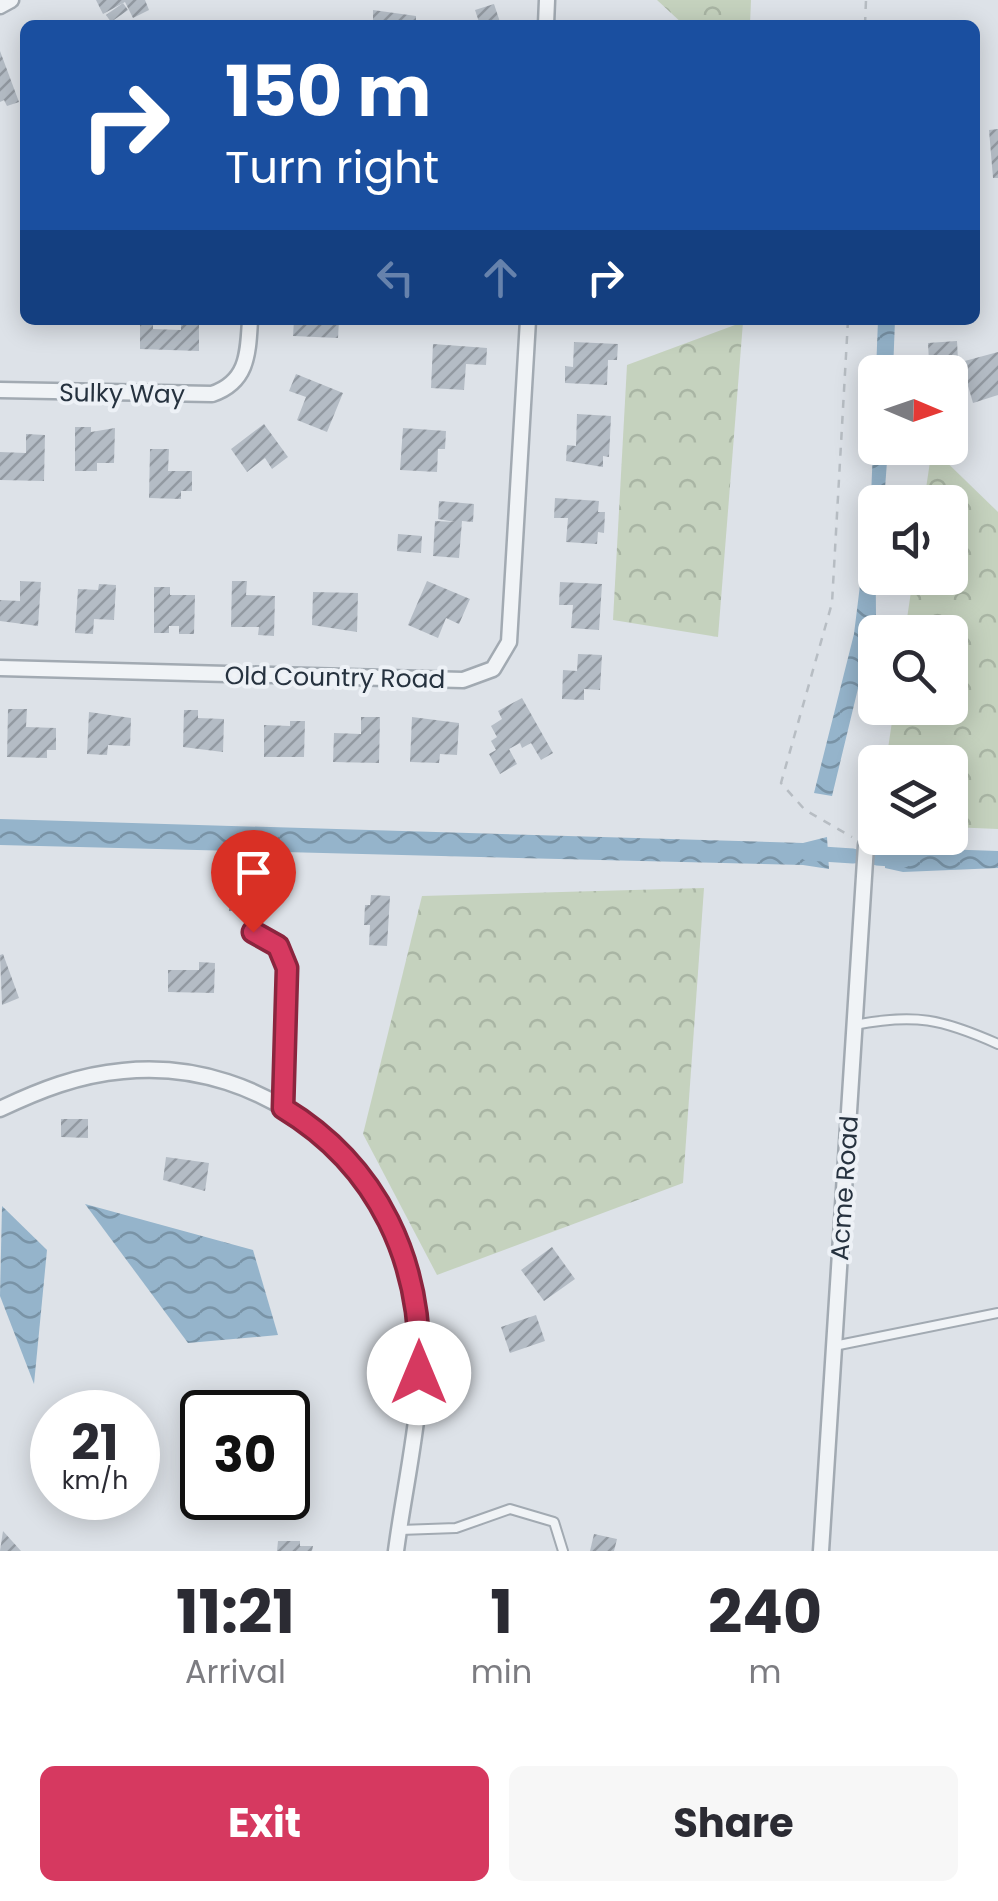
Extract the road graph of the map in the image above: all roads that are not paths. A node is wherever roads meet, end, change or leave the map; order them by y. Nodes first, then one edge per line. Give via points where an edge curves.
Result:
1 (11, 0) edge
2 (0, 6) edge
3 (249, 325) edge
4 (528, 325) edge
5 (0, 390) edge
6 (0, 668) edge
7 (865, 855) edge
8 (253, 932) dead end
9 (854, 1025) junction
10 (998, 1044) edge
11 (283, 1108) junction
12 (0, 1109) edge
13 (998, 1314) edge
14 (834, 1346) junction
15 (399, 1530) junction
16 (396, 1551) edge
17 (563, 1551) edge
18 (821, 1551) edge

1 - 2 street
3 - 5 street, Sulky Way via 244,368 212,394
4 - 6 street, Old Country Road via 509,642 493,670 463,680
7 - 9 street, Acme Road
8 - 11 lane via 278,946 287,968
9 - 10 lane via 899,1016 936,1019
9 - 14 street, Acme Road
11 - 12 street via 213,1078 160,1070 92,1075
11 - 15 street via 332,1143 363,1176 406,1256 420,1338
13 - 14 lane
14 - 18 street, Acme Road
15 - 16 street
15 - 17 lane via 456,1528 510,1508 554,1522

